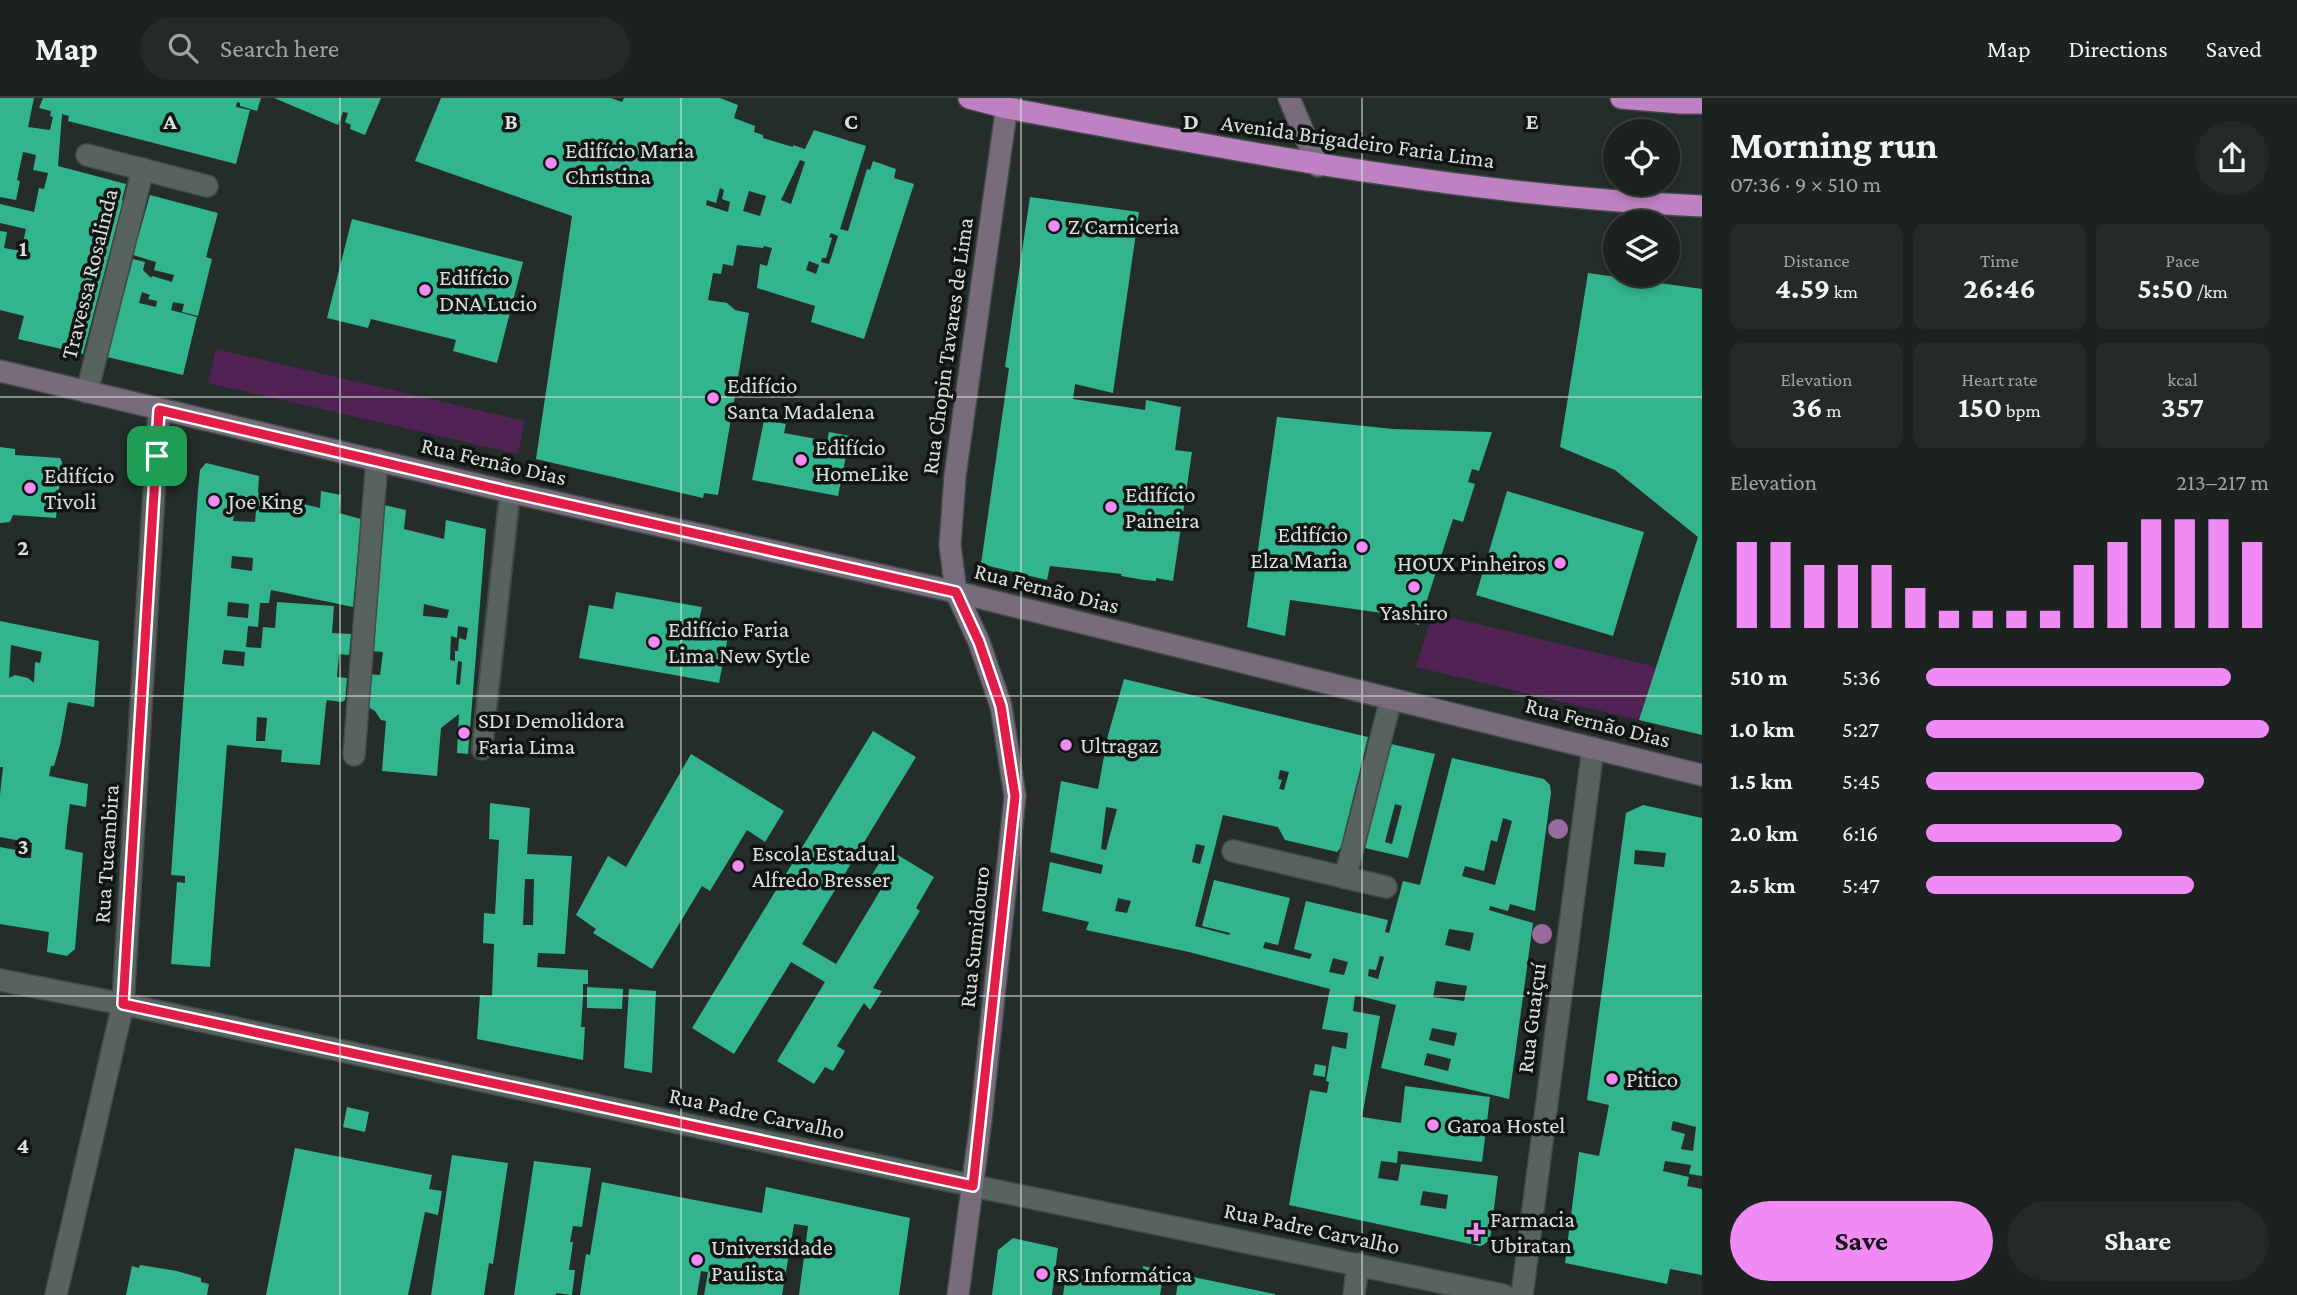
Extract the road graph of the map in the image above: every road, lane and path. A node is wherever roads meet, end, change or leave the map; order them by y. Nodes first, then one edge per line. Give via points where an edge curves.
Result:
1 (969, 98) edge
2 (1289, 98) edge
3 (1621, 98) edge
4 (1007, 103) edge
5 (1702, 103) edge
6 (87, 155) dead end
7 (1318, 166) junction
8 (143, 169) junction
9 (207, 186) dead end
10 (1702, 206) edge
11 (0, 371) edge
12 (86, 392) junction
13 (159, 410) junction
14 (377, 460) junction
15 (510, 492) junction
16 (956, 592) junction
17 (1391, 699) junction
18 (1593, 748) junction
19 (482, 749) dead end
20 (354, 755) dead end
21 (1702, 775) edge
22 (1233, 851) dead end
23 (1345, 878) junction
24 (1386, 887) dead end
25 (0, 980) edge
26 (123, 1004) junction
27 (973, 1186) junction
28 (1358, 1265) junction
29 (56, 1295) edge
30 (958, 1295) edge
31 (1354, 1295) edge
32 (1503, 1295) edge
33 (1522, 1295) edge

1 - 4 highway, Avenida Brigadeiro Faria Lima
2 - 7 street
3 - 5 highway
4 - 7 highway, Avenida Brigadeiro Faria Lima
4 - 16 street, Rua Chopin Tavares de Lima via 955,476 950,545
6 - 8 street, Travessa Rosalinda
7 - 10 highway, Avenida Brigadeiro Faria Lima via 1603,201
8 - 9 street, Travessa Rosalinda
8 - 12 street, Travessa Rosalinda
11 - 12 street, Rua Fernão Dias
12 - 13 street, Rua Fernão Dias
13 - 14 street, Rua Fernão Dias
13 - 26 street, Rua Tucambira
14 - 15 street, Rua Fernão Dias
14 - 20 street
15 - 16 street, Rua Fernão Dias
15 - 19 lane
16 - 17 street, Rua Fernão Dias
16 - 27 street, Rua Sumidouro via 1001,706 1015,796
17 - 18 street, Rua Fernão Dias
17 - 23 street
18 - 21 street, Rua Fernão Dias
18 - 33 street, Rua Guaiçuí
22 - 23 street
23 - 24 street
25 - 26 street, Rua Padre Carvalho
26 - 27 street, Rua Padre Carvalho
26 - 29 street, Rua Tucambira
27 - 28 street, Rua Padre Carvalho
27 - 30 street, Rua Sumidouro
28 - 31 street
28 - 32 street, Rua Padre Carvalho

